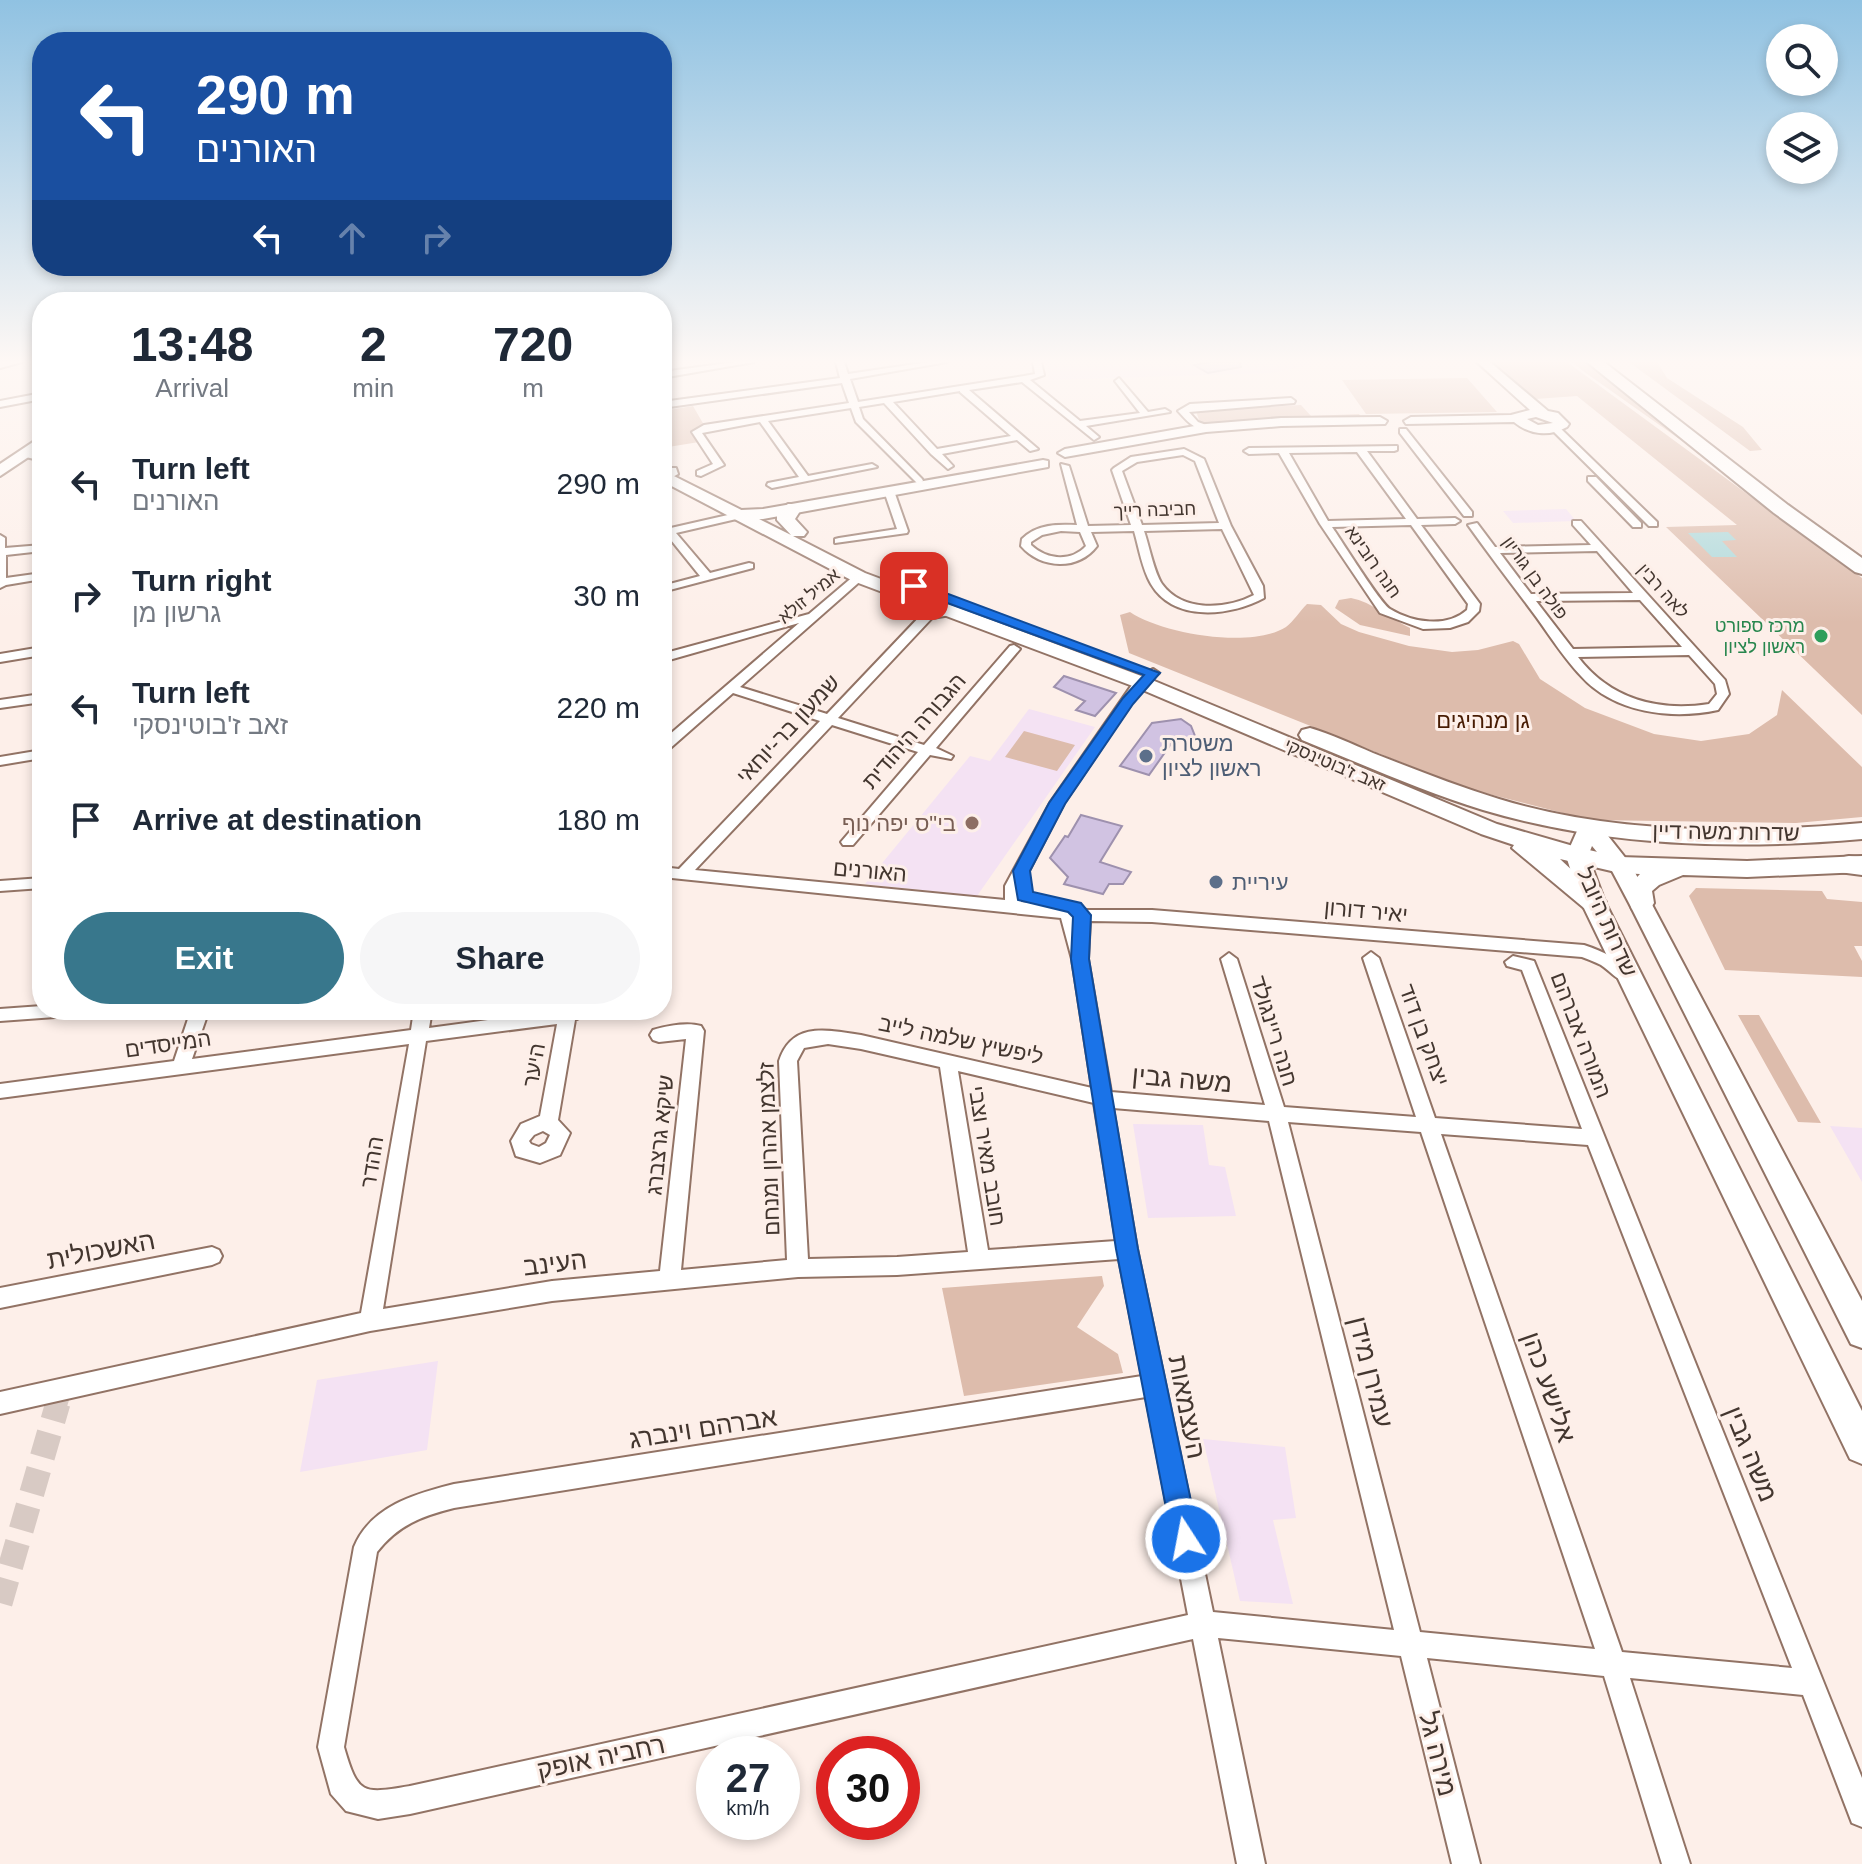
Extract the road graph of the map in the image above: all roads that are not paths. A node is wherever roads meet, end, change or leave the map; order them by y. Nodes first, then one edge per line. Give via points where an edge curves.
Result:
1 (32, 449) edge
2 (708, 449) edge
3 (784, 449) edge
4 (887, 449) edge
5 (931, 449) edge
6 (951, 449) edge
7 (1038, 449) edge
8 (1098, 449) edge
9 (1113, 449) edge
10 (1360, 449) joint
11 (1413, 449) edge
12 (1568, 449) edge
13 (1572, 449) edge
14 (1705, 449) edge
15 (1735, 449) edge
16 (1282, 450) junction
17 (1249, 451) dead end
18 (934, 452) junction
19 (25, 454) junction
20 (32, 456) edge
21 (1053, 459) junction
22 (1752, 462) dead end
23 (948, 466) dead end
24 (872, 467) dead end
25 (0, 471) edge
26 (701, 473) dead end
27 (672, 479) edge
28 (805, 479) junction
29 (672, 480) edge
30 (918, 481) junction
31 (772, 485) dead end
32 (889, 491) junction
33 (794, 508) junction
34 (718, 512) junction
35 (753, 513) junction
36 (1463, 519) junction
37 (1413, 522) junction
38 (1577, 523) dead end
39 (1325, 524) junction
40 (1653, 524) dead end
41 (1637, 525) dead end
42 (1226, 526) junction
43 (1138, 528) junction
44 (1079, 529) junction
45 (672, 530) edge
46 (798, 532) junction
47 (0, 538) edge
48 (672, 539) edge
49 (839, 541) dead end
50 (1599, 548) junction
51 (32, 549) edge
52 (1492, 550) junction
53 (1, 552) edge
54 (749, 566) dead end
55 (1862, 568) edge
56 (707, 577) junction
57 (859, 577) junction
58 (32, 578) edge
59 (0, 583) edge
60 (672, 586) edge
61 (1642, 596) junction
62 (1528, 598) junction
63 (925, 608) junction
64 (812, 615) junction
65 (765, 629) junction
66 (782, 641) junction
67 (1014, 649) dead end
68 (1693, 651) junction
69 (32, 653) edge
70 (1568, 653) junction
71 (672, 655) edge
72 (0, 658) edge
73 (729, 688) junction
74 (1139, 688) junction
75 (32, 699) edge
76 (0, 704) edge
77 (825, 720) junction
78 (672, 739) edge
79 (927, 750) junction
80 (32, 756) edge
81 (946, 756) dead end
82 (0, 761) edge
83 (1589, 827) junction
84 (1489, 829) junction
85 (1862, 831) edge
86 (848, 842) dead end
87 (1577, 856) junction
88 (1620, 865) junction
89 (1858, 865) edge
90 (1682, 867) junction
91 (672, 873) edge
92 (683, 874) junction
93 (32, 884) edge
94 (0, 886) edge
95 (1019, 901) junction
96 (1593, 902) junction
97 (1641, 903) junction
98 (1075, 912) junction
99 (1144, 915) junction
100 (1116, 916) junction
101 (1081, 951) junction
102 (1371, 958) dead end
103 (1229, 959) dead end
104 (1513, 962) dead end
105 (1637, 989) junction
106 (32, 1013) edge
107 (0, 1015) edge
108 (197, 1020) edge
109 (420, 1020) edge
110 (521, 1020) edge
111 (571, 1020) edge
112 (417, 1034) junction
113 (659, 1035) dead end
114 (807, 1039) joint
115 (948, 1062) junction
116 (181, 1066) junction
117 (0, 1091) edge
118 (1103, 1097) junction
119 (1277, 1115) junction
120 (548, 1123) dead end
121 (1432, 1128) junction
122 (1595, 1138) junction
123 (1815, 1248) junction
124 (1127, 1249) junction
125 (212, 1256) dead end
126 (979, 1258) junction
127 (798, 1268) junction
128 (670, 1278) junction
129 (1862, 1295) edge
130 (0, 1298) edge
131 (370, 1321) junction
132 (1862, 1333) edge
133 (1154, 1385) junction
134 (0, 1403) edge
135 (1862, 1447) edge
136 (1203, 1624) junction
137 (351, 1636) joint
138 (1411, 1644) junction
139 (1613, 1664) junction
140 (1811, 1683) junction
141 (1862, 1813) edge
142 (1251, 1864) edge
143 (1466, 1864) edge
144 (1676, 1864) edge

1 - 19 main road
2 - 26 street via 719,465
3 - 28 street
4 - 30 street
5 - 18 street
6 - 18 street
7 - 21 street
8 - 21 street
9 - 21 street
10 - 16 street
10 - 37 street
11 - 36 street, פולה בן גוריון
12 - 41 street
13 - 40 street
14 - 55 highway
15 - 22 highway
16 - 17 street
16 - 39 street
18 - 23 street
19 - 20 street
19 - 25 main road
21 - 30 street
21 - 32 street
21 - 44 street
24 - 28 street
27 - 35 main road, זאב ז'בוטינסקי
28 - 31 street
29 - 34 main road, זאב ז'בוטינסקי
30 - 35 street
32 - 33 street
32 - 49 street via 903,531
33 - 35 street
33 - 46 main road via 786,520
34 - 35 main road, זאב ז'בוטינסקי
34 - 45 street
35 - 46 main road, זאב ז'בוטינסקי
35 - 57 main road, זאב ז'בוטינסקי
36 - 37 street
36 - 52 street, פולה בן גוריון
37 - 39 street
37 - 39 street, חנה רובינא via 1474,604 1464,619 1423,625 1384,611
38 - 50 street, לאה רבין
42 - 43 street, חביבה רייך
42 - 43 street via 1199,459 1174,452 1134,459 1117,470
42 - 43 street via 1260,596 1233,609 1180,602 1158,585
43 - 44 street, חביבה רייך
44 - 44 street, חביבה רייך via 1035,533 1026,546 1045,558 1076,558 1092,546
46 - 74 main road, זאב ז'בוטינסקי via 871,571
47 - 53 street
48 - 56 street
50 - 52 street
50 - 61 street, לאה רבין
51 - 53 street
52 - 62 street, פולה בן גוריון
53 - 59 street
54 - 56 street
56 - 60 street
57 - 63 main road, זאב ז'בוטינסקי
57 - 64 street, אמיל זולא
58 - 59 street
61 - 62 street
61 - 68 street, לאה רבין
62 - 70 street, פולה בן גוריון
63 - 74 main road, זאב ז'בוטינסקי via 953,612
63 - 77 street, שמעון בר-יוחאי
64 - 65 street
64 - 66 street, אמיל זולא
65 - 66 street, אמיל זולא
65 - 71 street
66 - 73 street, אמיל זולא
67 - 79 street, הגבורה היהודית
68 - 70 street
68 - 70 street, לאה רבין via 1721,683 1723,694 1713,707 1675,712 1627,702 1604,691
69 - 72 street
73 - 77 street
73 - 78 street, אמיל זולא
74 - 83 main road, זאב ז'בוטינסקי via 1494,805
74 - 84 main road, זאב ז'בוטינסקי via 1171,695
74 - 95 street via 1057,803 1013,886
75 - 76 street
77 - 79 street
77 - 92 street, שמעון בר-יוחאי
79 - 81 street
79 - 86 street, הגבורה היהודית
80 - 82 street
83 - 85 main road, שדרות משה דיין via 1751,836
83 - 87 street, שדרות היובל
83 - 88 street, שדרות היובל
84 - 87 main road, זאב ז'בוטינסקי
84 - 96 main road via 1550,864
87 - 88 main road, זאב ז'בוטינסקי
87 - 96 street, שדרות היובל
88 - 90 main road, שדרות משה דיין
88 - 97 street, שדרות היובל
89 - 90 main road, שדרות משה דיין
90 - 97 main road via 1643,884
91 - 92 street, האורנים
92 - 95 street, האורנים
93 - 94 street
95 - 98 street, האורנים
96 - 105 street, שדרות היובל
97 - 123 street, שדרות היובל
98 - 99 street, יאיר דורון
98 - 100 street, יאיר דורון
98 - 101 street, העצמאות
99 - 100 street, יאיר דורון
99 - 105 street, יאיר דורון via 1584,951 1609,962
100 - 101 street via 1096,926
101 - 118 street, העצמאות
102 - 121 street, יצחק בן דוד
103 - 119 street, חנה ריינגולד
104 - 122 street, המורה אברהם via 1528,965
105 - 135 street, שדרות היובל
106 - 107 street
108 - 116 street
109 - 112 street, ההדר
110 - 112 street, המייסדים
111 - 120 street, היער
112 - 116 street, המייסדים
112 - 131 street, ההדר
113 - 128 street, שיקא גרצברג via 695,1031
114 - 115 street, ליפשיץ שלמה לייב via 861,1042
114 - 127 street, זלצמן אהרון ומנחם via 790,1048 788,1061
115 - 118 street, ליפשיץ שלמה לייב
115 - 126 street, חובב מאיר וצבי
116 - 117 street, המייסדים
118 - 119 street, משה גבין
118 - 124 street, העצמאות
119 - 121 street, משה גבין
119 - 138 street, עמירן מידן
121 - 122 street, משה גבין
121 - 139 street, אלישע כהן
122 - 140 street, משה גבין
123 - 129 street
123 - 132 street, שדרות היובל
124 - 126 street, העינב
124 - 133 street, העצמאות
125 - 130 street, האשכולית
126 - 127 street, העינב
127 - 128 street, העינב
128 - 131 street, העינב
131 - 134 street, העינב
133 - 136 street, העצמאות
133 - 137 street, אברהם וינברג via 415,1506 383,1523 366,1547
136 - 137 street, רחביה אופק via 378,1805 356,1801 341,1784 331,1747
136 - 138 street
136 - 142 street, העצמאות
138 - 139 street
138 - 143 street, מירה גל
139 - 140 street
139 - 144 street, אלישע כהן
140 - 141 street, משה גבין

